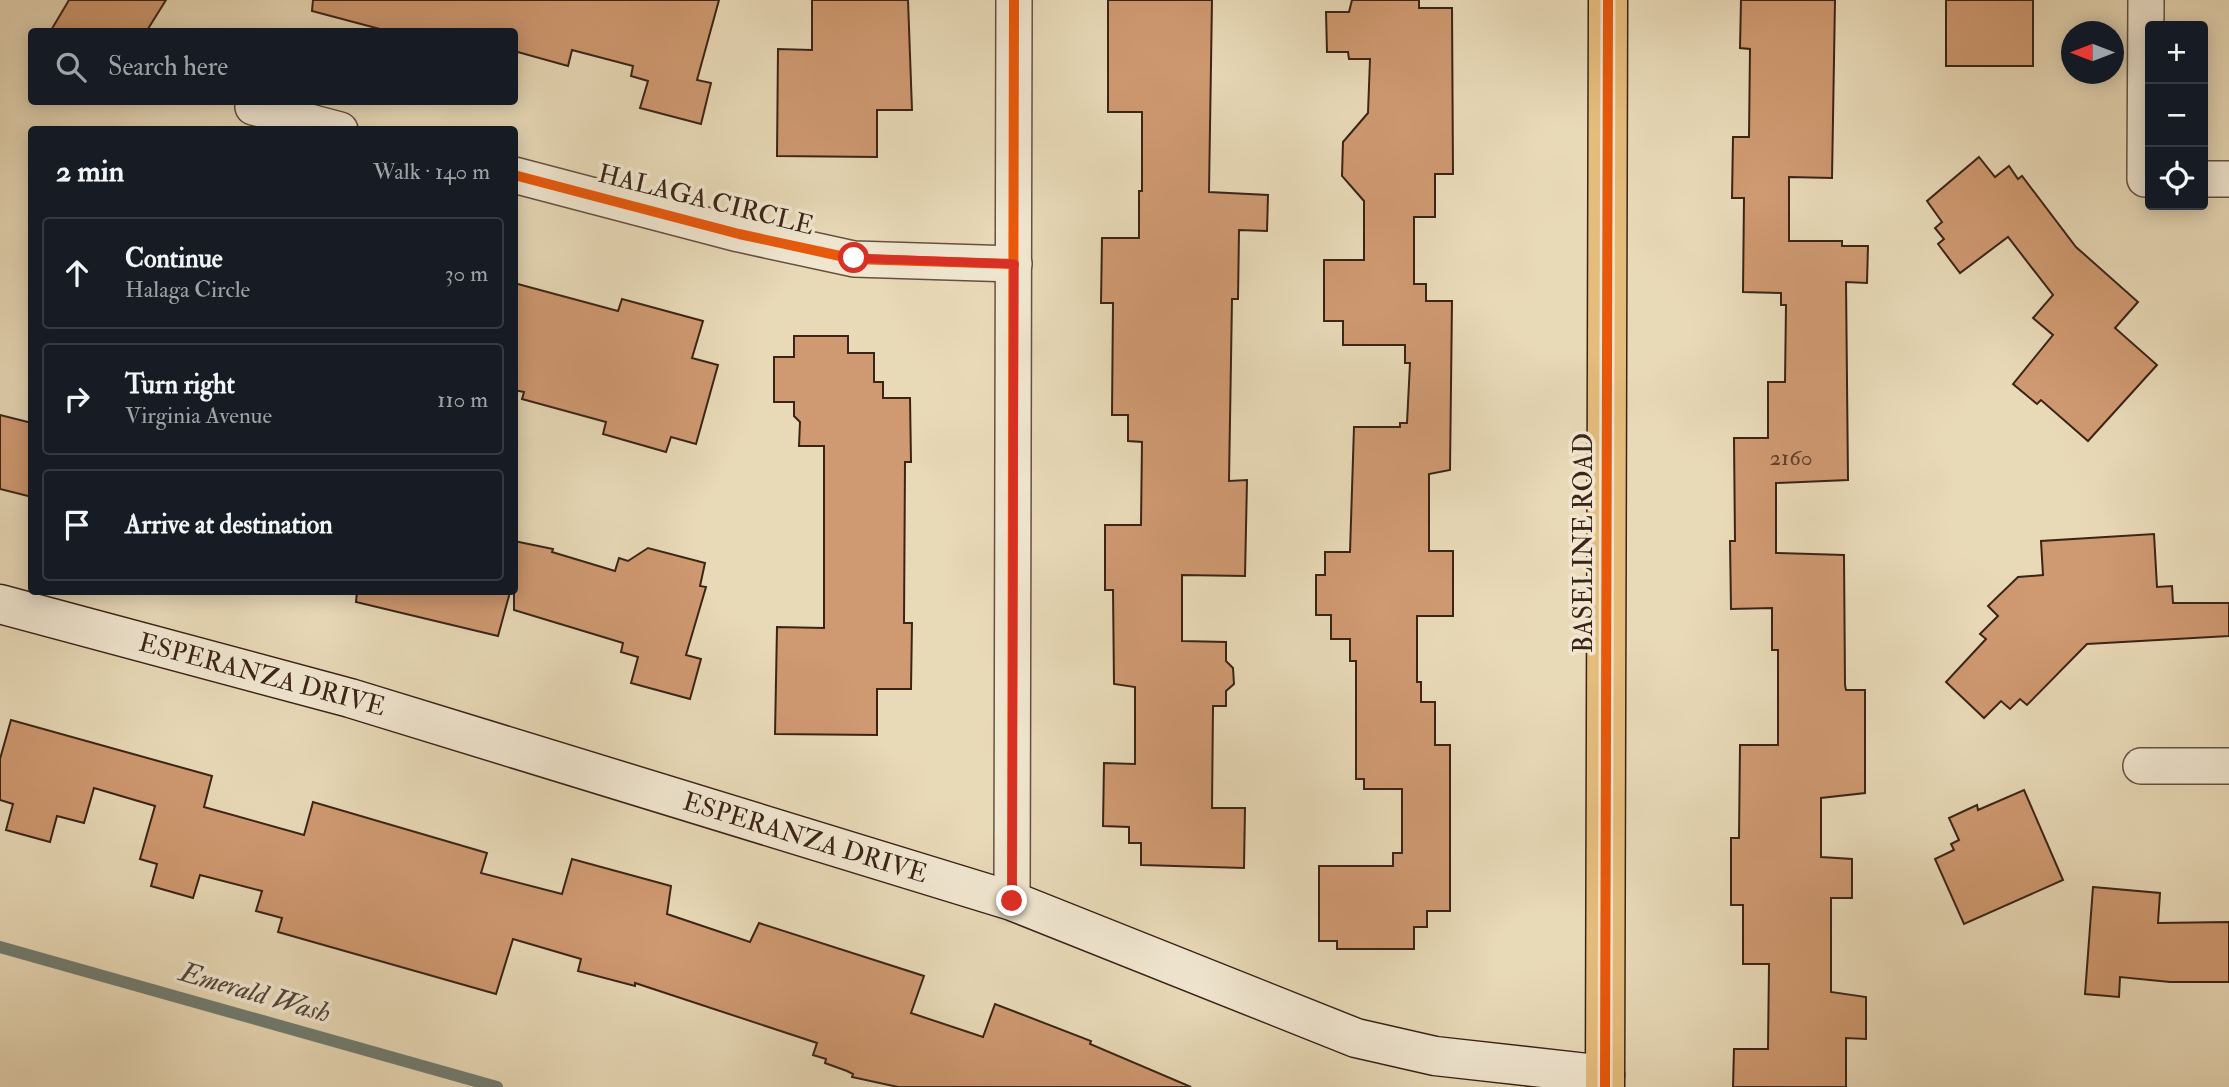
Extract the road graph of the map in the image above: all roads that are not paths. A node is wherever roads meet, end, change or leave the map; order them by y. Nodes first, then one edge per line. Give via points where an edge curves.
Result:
1 (1014, 0) edge
2 (1608, 0) edge
3 (2146, 0) edge
4 (253, 107) dead end
5 (325, 126) edge
6 (2146, 147) edge
7 (518, 176) edge
8 (2208, 179) edge
9 (2229, 179) edge
10 (1014, 264) junction
11 (0, 604) edge
12 (2141, 766) dead end
13 (2229, 766) edge
14 (1012, 901) junction
15 (1605, 1081) edge

1 - 10 street
2 - 15 main road, BASELINE ROAD
3 - 6 street
4 - 5 street
7 - 10 street, HALAGA CIRCLE via 739,234 854,258
8 - 9 street
10 - 14 street
11 - 14 main road, ESPERANZA DRIVE via 350,698
12 - 13 street
14 - 15 main road, ESPERANZA DRIVE via 1356,1038 1435,1056

